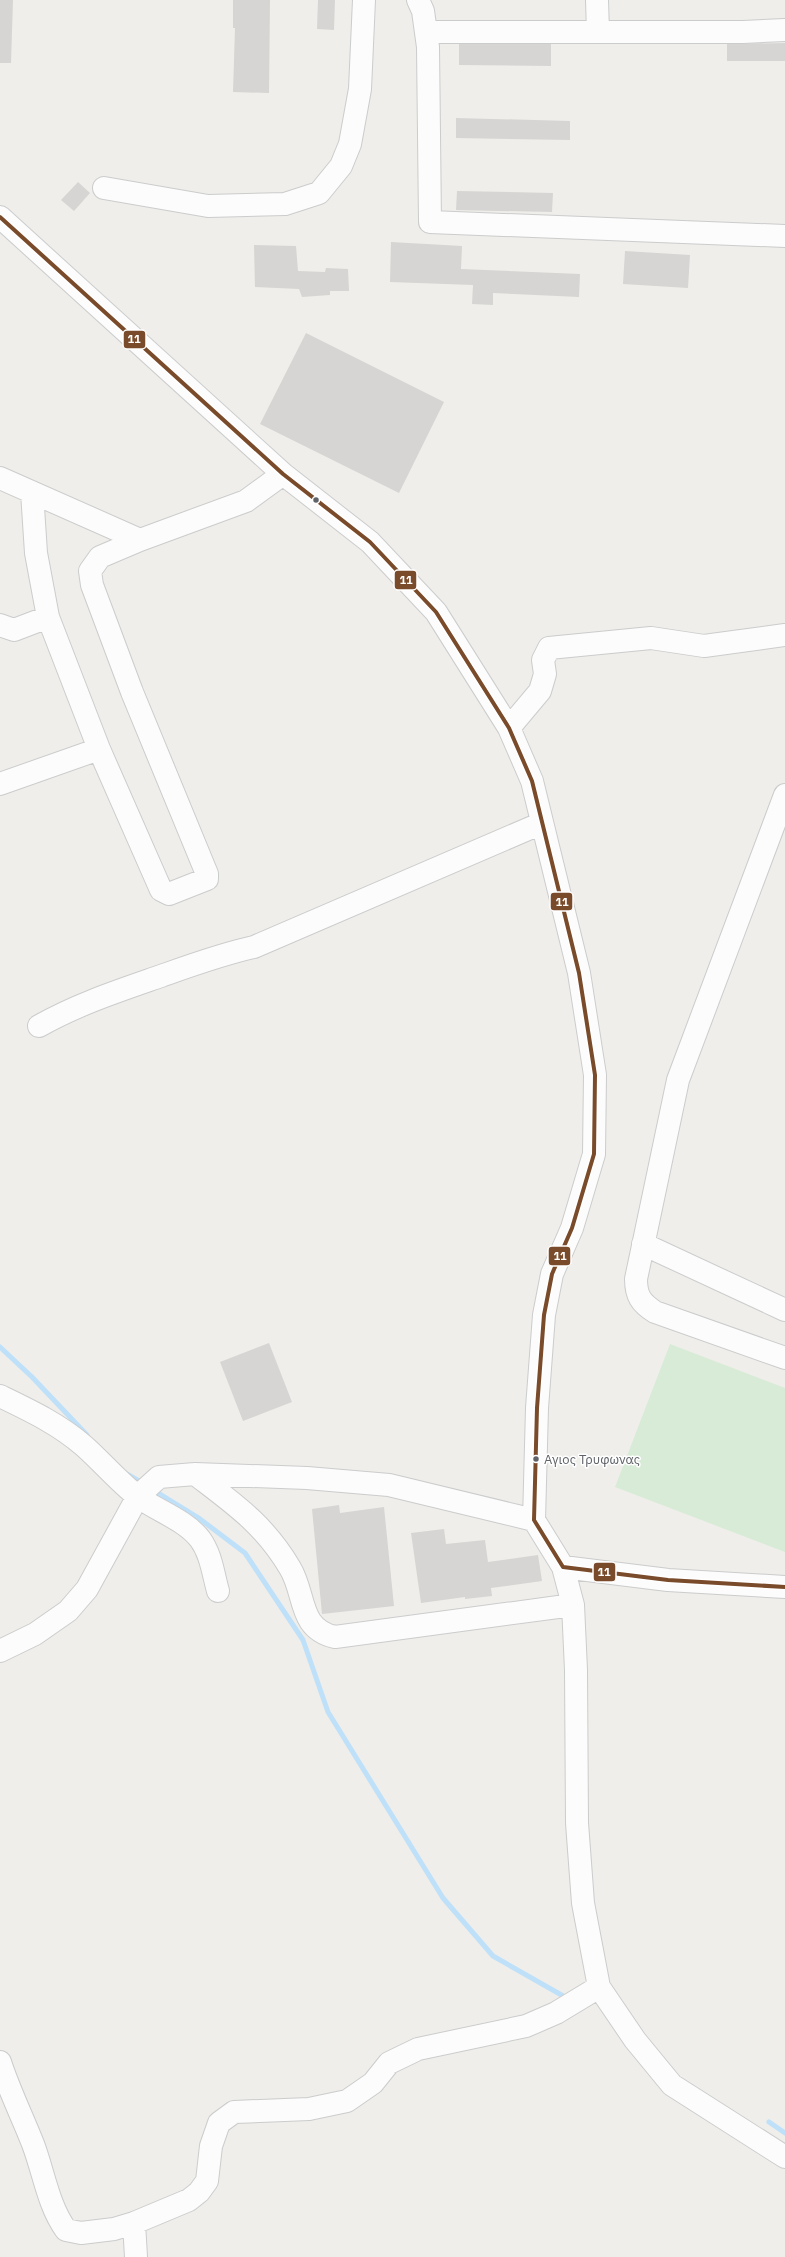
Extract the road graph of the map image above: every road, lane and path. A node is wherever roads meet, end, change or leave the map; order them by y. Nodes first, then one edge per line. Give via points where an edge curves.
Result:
1 (364, 0) edge
2 (418, 0) edge
3 (597, 0) edge
4 (785, 30) edge
5 (426, 32) junction
6 (598, 32) junction
7 (104, 188) dead end
8 (0, 217) edge
9 (785, 236) edge
10 (282, 474) junction
11 (0, 478) edge
12 (32, 492) junction
13 (140, 540) junction
14 (48, 617) junction
15 (0, 625) edge
16 (785, 635) edge
17 (509, 728) junction
18 (99, 749) junction
19 (0, 784) edge
20 (785, 795) edge
21 (542, 823) junction
22 (39, 1026) dead end
23 (643, 1244) junction
24 (785, 1310) edge
25 (785, 1358) edge
26 (0, 1396) edge
27 (195, 1474) junction
28 (147, 1487) junction
29 (534, 1520) junction
30 (563, 1567) junction
31 (785, 1587) edge
32 (218, 1590) dead end
33 (573, 1605) junction
34 (0, 1651) edge
35 (599, 1986) junction
36 (0, 2062) edge
37 (785, 2158) edge
38 (134, 2223) junction
39 (136, 2257) edge

1 - 7 street via 360,89 350,144 341,166 319,193 285,204 208,206
2 - 5 street via 423,11
3 - 6 street
4 - 6 street
5 - 6 street
5 - 9 street via 430,222
8 - 10 street
10 - 13 street via 246,501
10 - 17 street via 370,542 436,612
11 - 12 street
12 - 13 street
12 - 14 street via 36,553
13 - 18 street via 100,557 90,571 92,585 207,879 169,894 161,890
14 - 15 street via 14,630
14 - 18 street
16 - 17 street via 704,646 651,638 549,648 543,660 545,674 540,691
17 - 21 street via 532,781
18 - 19 street
20 - 23 street via 678,1080
21 - 22 street via 254,947 228,952 109,994 72,1008
21 - 29 street via 579,972 595,1075 594,1154 572,1228 552,1274 544,1315 537,1408
23 - 24 street
23 - 25 street via 636,1293 643,1304 655,1312
26 - 28 street via 62,1429
27 - 28 street
27 - 29 street via 307,1478 389,1486
27 - 33 street via 253,1520 268,1536 290,1569 311,1625 322,1634 335,1637
28 - 32 street via 199,1538 207,1550
28 - 34 street via 87,1589 68,1611 35,1634
29 - 30 street
30 - 31 street via 668,1580
30 - 33 street
33 - 35 street via 577,1823 583,1903
35 - 37 street via 635,2040 672,2085
35 - 38 street via 556,2013 526,2026 418,2049 389,2063 373,2082 347,2101 309,2109 234,2112 219,2123 213,2135 207,2181 199,2192 189,2200
36 - 38 street via 10,2092 34,2144 57,2218 66,2230 80,2233 114,2229
38 - 39 street

